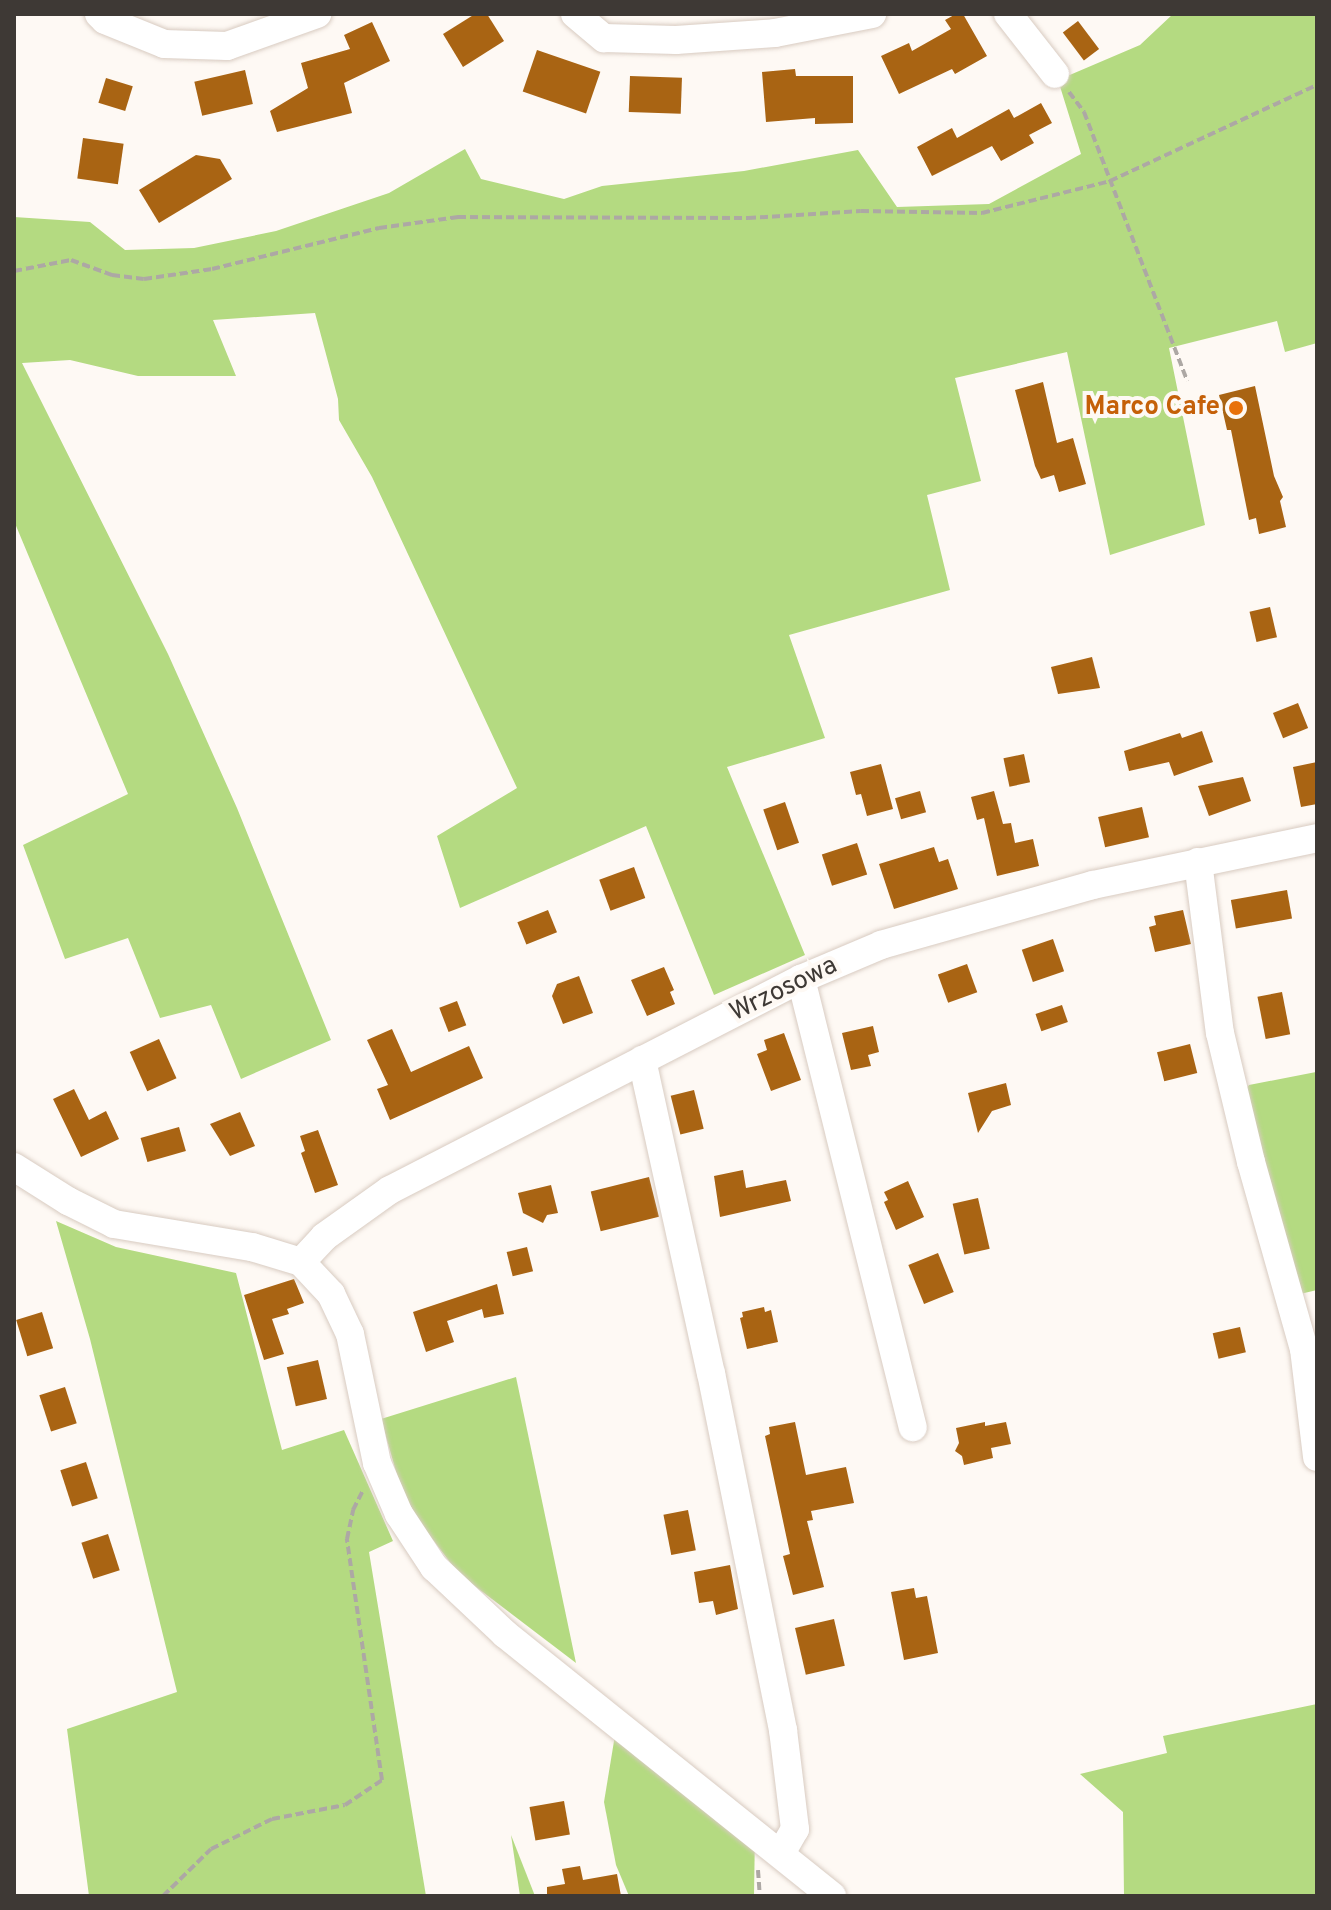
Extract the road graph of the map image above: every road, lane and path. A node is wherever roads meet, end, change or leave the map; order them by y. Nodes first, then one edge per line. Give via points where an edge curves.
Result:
1 (99, 14) edge
2 (317, 14) edge
3 (575, 14) edge
4 (690, 14) edge
5 (872, 14) edge
6 (1008, 14) edge
7 (676, 40) junction
8 (1055, 74) joint
9 (1317, 85) edge
10 (1110, 181) junction
11 (14, 271) edge
12 (1187, 381) dead end
13 (1317, 838) edge
14 (1198, 862) junction
15 (801, 979) junction
16 (642, 1060) junction
17 (14, 1167) edge
18 (301, 1262) junction
19 (913, 1427) dead end
20 (1317, 1457) edge
21 (377, 1463) junction
22 (781, 1853) junction
23 (163, 1896) edge
24 (832, 1896) edge

1 - 2 street via 164,44 227,46
3 - 7 street via 604,38
4 - 7 street
5 - 7 street via 775,33
6 - 8 street
8 - 10 path via 1084,112
9 - 10 path
10 - 11 path via 982,213 458,217 379,228 212,269 144,279 112,275 71,260
10 - 12 path
13 - 14 street, Wrzosowa
14 - 15 street, Wrzosowa via 1093,885 881,945
14 - 20 street via 1220,1033 1304,1349
15 - 16 street, Wrzosowa
15 - 19 street
16 - 18 street, Wrzosowa via 390,1190 324,1237
16 - 22 street via 783,1730 795,1829
17 - 18 street via 114,1224 252,1247
18 - 21 street via 331,1294 350,1334
21 - 22 street via 399,1514 434,1567 505,1634
21 - 23 path via 353,1510 347,1539 382,1780 345,1805 272,1819 211,1849
22 - 24 street

